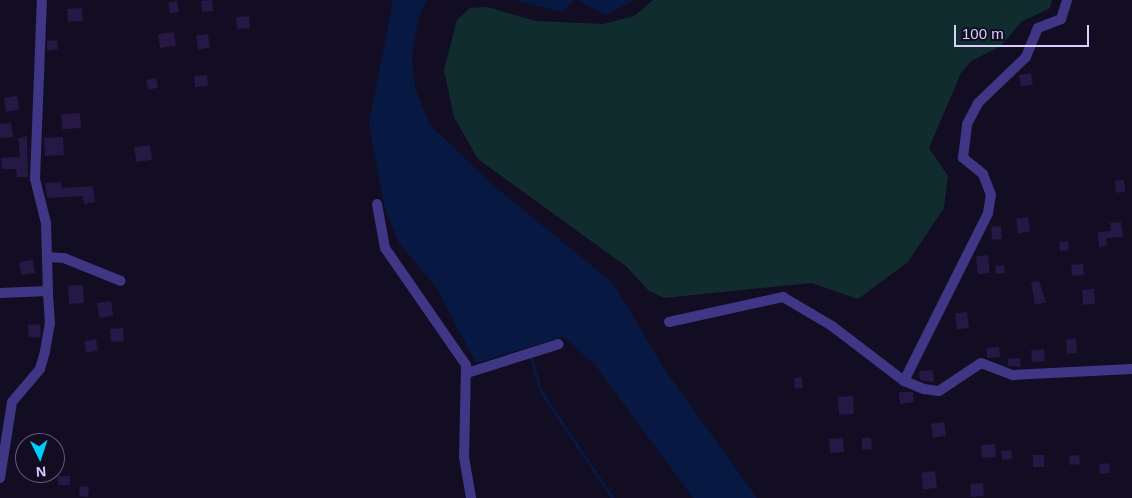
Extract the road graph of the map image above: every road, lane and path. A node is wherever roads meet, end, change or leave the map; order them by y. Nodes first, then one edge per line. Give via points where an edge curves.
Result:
1 (42, 0) edge
2 (1067, 0) edge
3 (377, 204) dead end
4 (48, 257) junction
5 (122, 281) dead end
6 (48, 292) junction
7 (0, 293) edge
8 (669, 322) dead end
9 (559, 344) dead end
10 (1132, 369) edge
11 (467, 373) junction
12 (904, 381) junction
13 (0, 478) edge
14 (471, 498) edge

1 - 4 street via 35,179 46,223
2 - 12 street via 1061,19 1038,28 1026,57 978,103 969,118 963,158 983,174 991,195 988,213
3 - 11 street via 385,248 466,365
4 - 5 street via 64,258
4 - 6 street
6 - 7 street
6 - 13 street via 50,323 45,352 40,369 12,402
8 - 12 street via 783,297 832,326
9 - 11 street
10 - 12 street via 1013,375 981,363 939,391
11 - 14 street via 464,457

